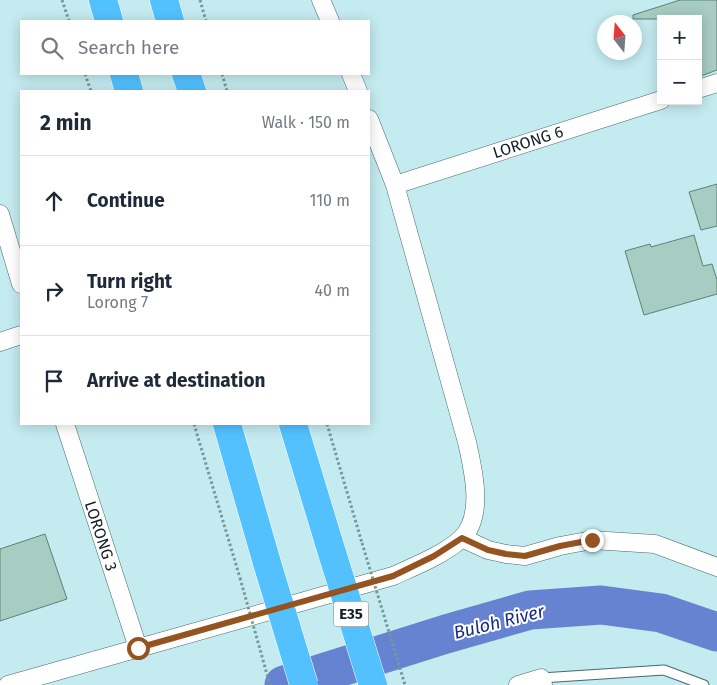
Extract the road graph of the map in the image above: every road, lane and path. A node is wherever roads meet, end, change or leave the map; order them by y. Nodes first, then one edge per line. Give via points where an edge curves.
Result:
1 (62, 0) edge
2 (103, 0) edge
3 (164, 0) edge
4 (200, 0) edge
5 (321, 0) edge
6 (69, 20) edge
7 (109, 20) edge
8 (170, 20) edge
9 (206, 20) edge
10 (330, 20) edge
11 (85, 75) edge
12 (124, 75) edge
13 (186, 75) edge
14 (222, 75) edge
15 (351, 75) edge
16 (717, 83) edge
17 (702, 88) edge
18 (91, 90) edge
19 (129, 90) edge
20 (192, 90) edge
21 (227, 90) edge
22 (358, 90) edge
23 (657, 101) edge
24 (370, 121) edge
25 (395, 185) junction
26 (0, 214) edge
27 (20, 281) edge
28 (20, 335) edge
29 (0, 342) edge
30 (65, 425) edge
31 (194, 425) edge
32 (226, 425) edge
33 (293, 425) edge
34 (327, 425) edge
35 (462, 538) junction
36 (717, 567) edge
37 (138, 648) junction
38 (542, 681) edge
39 (8, 685) edge
40 (270, 685) edge
41 (304, 685) edge
42 (373, 685) edge
43 (405, 685) edge
44 (518, 685) edge
45 (704, 685) edge

1 - 6 path
2 - 7 highway
3 - 8 highway
4 - 9 path
5 - 10 street
11 - 18 path
12 - 19 highway
13 - 20 highway
14 - 21 path
15 - 22 street
16 - 17 street
23 - 25 street, LORONG 6
24 - 25 street
25 - 35 street via 472,467 476,498 473,520
26 - 27 street
28 - 29 street
30 - 37 street, LORONG 3
31 - 40 path, bridge
32 - 41 highway, bridge
33 - 42 highway, E35, bridge
34 - 43 path, bridge
35 - 36 street via 488,550 525,556 592,540 655,544
35 - 37 street via 393,576
37 - 39 street
38 - 44 street
38 - 45 lane via 664,670

